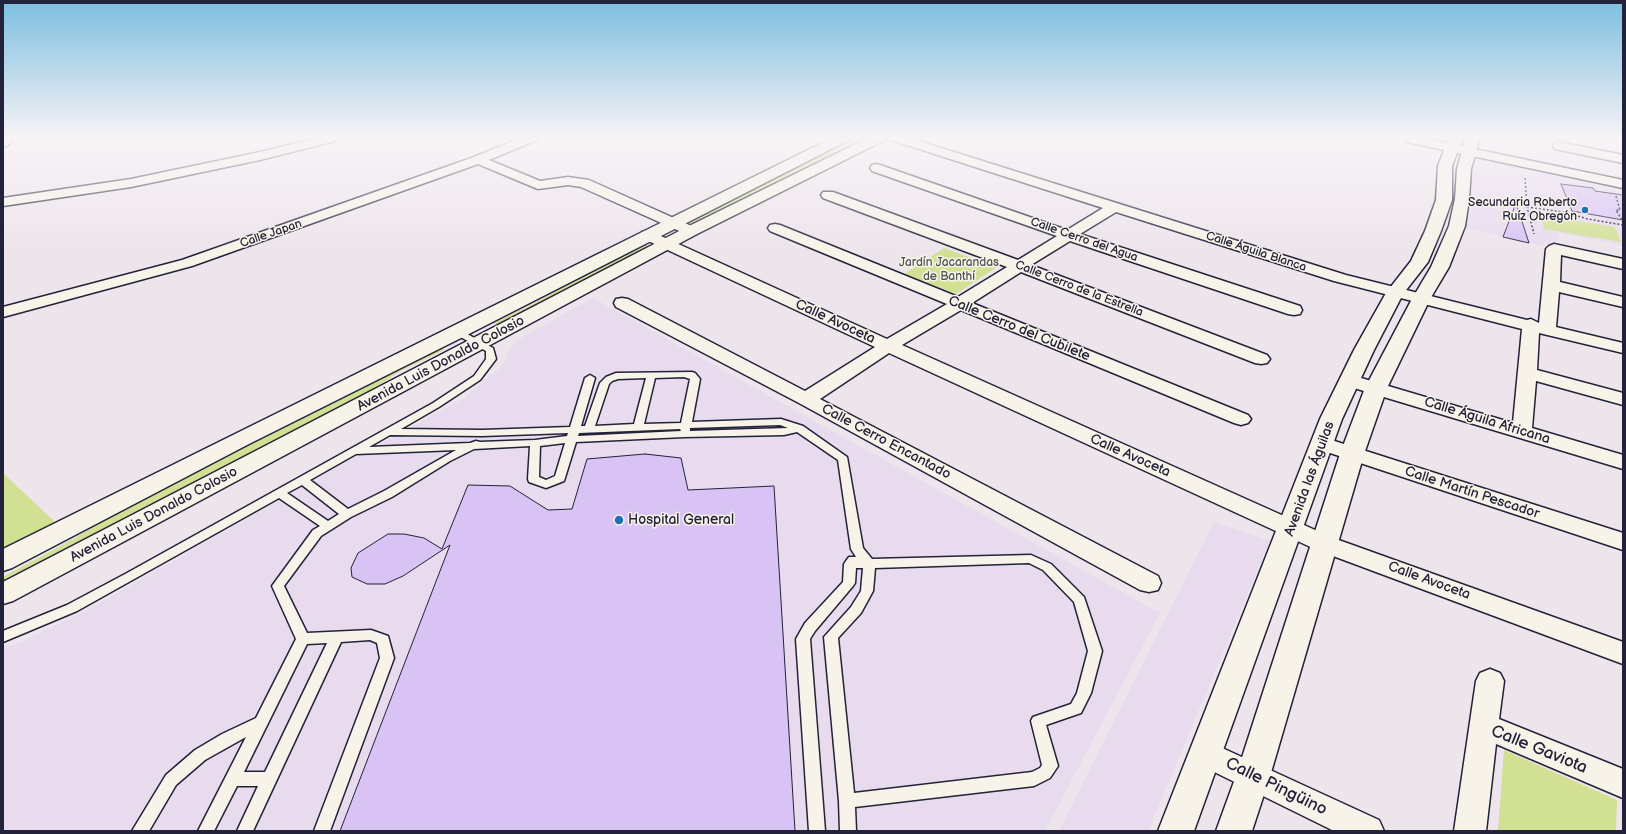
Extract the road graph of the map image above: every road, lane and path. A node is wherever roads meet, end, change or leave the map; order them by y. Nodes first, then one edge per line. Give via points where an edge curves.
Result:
1 (163, 176) edge
2 (433, 176) edge
3 (516, 176) edge
4 (767, 176) edge
5 (802, 176) edge
6 (899, 176) edge
7 (1017, 176) edge
8 (1445, 176) edge
9 (1463, 176) edge
10 (1526, 176) edge
11 (1587, 176) edge
12 (1623, 184) edge
13 (1444, 187) junction
14 (1462, 191) junction
15 (37, 195) junction
16 (828, 195) dead end
17 (3, 197) edge
18 (3, 202) edge
19 (1114, 207) junction
20 (1527, 207) junction
21 (672, 224) junction
22 (1623, 225) edge
23 (775, 228) dead end
24 (691, 231) junction
25 (1534, 234) dead end
26 (647, 235) junction
27 (1068, 235) junction
28 (666, 245) junction
29 (1623, 264) edge
30 (1019, 266) junction
31 (1552, 285) junction
32 (1395, 293) junction
33 (1421, 299) junction
34 (1623, 302) edge
35 (622, 303) dead end
36 (960, 304) junction
37 (1294, 310) dead end
38 (3, 312) edge
39 (1539, 327) junction
40 (458, 332) junction
41 (478, 344) junction
42 (888, 346) junction
43 (1623, 348) edge
44 (1261, 359) dead end
45 (1528, 373) junction
46 (652, 375) junction
47 (590, 378) dead end
48 (1363, 384) junction
49 (806, 399) junction
50 (1623, 399) edge
51 (1242, 420) dead end
52 (638, 427) junction
53 (589, 428) junction
54 (685, 429) junction
55 (386, 432) junction
56 (1522, 432) junction
57 (574, 434) junction
58 (535, 442) junction
59 (476, 444) junction
60 (1322, 444) junction
61 (353, 451) junction
62 (1352, 454) junction
63 (1623, 462) edge
64 (302, 480) junction
65 (279, 493) junction
66 (348, 514) junction
67 (328, 526) junction
68 (1291, 528) junction
69 (1623, 542) edge
70 (1325, 544) junction
71 (857, 549) junction
72 (3, 561) edge
73 (850, 564) junction
74 (869, 564) junction
75 (1149, 583) dead end
76 (3, 594) edge
77 (3, 637) edge
78 (336, 638) junction
79 (303, 639) junction
80 (1623, 653) edge
81 (1490, 681) dead end
82 (261, 722) junction
83 (1485, 726) junction
84 (1206, 754) junction
85 (1253, 776) junction
86 (232, 779) junction
87 (270, 779) junction
88 (1623, 784) edge
89 (847, 801) junction
90 (140, 831) edge
91 (206, 831) edge
92 (245, 831) edge
93 (322, 831) edge
94 (817, 831) edge
95 (848, 831) edge
96 (1176, 831) edge
97 (1234, 831) edge
98 (1368, 831) edge
99 (1470, 831) edge

1 - 15 street via 131,183
2 - 38 street, Calle Japan via 187,263
3 - 21 street via 538,185 568,180 584,183
4 - 21 street, Avenida Luis Donaldo Colosio
5 - 24 street, Avenida Luis Donaldo Colosio
6 - 27 street, Calle Cerro del Agua
7 - 19 street, Calle Águila Blanca
8 - 13 street, Avenida las Águilas
9 - 14 street, Avenida las Águilas
10 - 20 path
11 - 12 street
13 - 14 street
13 - 32 street, Avenida las Águilas via 1444,200 1419,262
14 - 33 street, Avenida las Águilas via 1457,226 1440,267
15 - 17 street
15 - 18 street
16 - 30 street, Calle Cerro de la Estrella
19 - 27 street
19 - 32 street, Calle Águila Blanca
20 - 22 path
20 - 25 path
21 - 24 street
21 - 26 street, Avenida Luis Donaldo Colosio
23 - 36 street, Calle Cerro del Cubilete
24 - 28 street, Avenida Luis Donaldo Colosio
26 - 28 street, Calle Avoceta
26 - 40 street, Avenida Luis Donaldo Colosio
27 - 30 street
27 - 37 street, Calle Cerro del Agua
28 - 41 street, Avenida Luis Donaldo Colosio
28 - 42 street, Calle Avoceta
29 - 31 street via 1554,249
30 - 36 street
30 - 44 street, Calle Cerro de la Estrella
31 - 34 street
31 - 39 street
32 - 33 street, Calle Águila Blanca
32 - 48 street, Avenida las Águilas via 1364,350
33 - 39 street, Calle Águila Blanca
33 - 48 street, Avenida las Águilas
35 - 49 street, Calle Cerro Encantado
36 - 42 street
36 - 51 street, Calle Cerro del Cubilete
39 - 43 street, Calle Águila Blanca
39 - 45 street
40 - 41 lane
40 - 72 street, Avenida Luis Donaldo Colosio
41 - 55 lane via 490,350 491,360 477,378 436,405
41 - 76 street, Avenida Luis Donaldo Colosio
42 - 49 street
42 - 68 street, Calle Avoceta
45 - 50 street
45 - 56 street
46 - 52 lane
46 - 53 lane via 616,376 609,379 605,383
46 - 54 lane via 684,374 692,375 695,379
47 - 57 lane
48 - 56 street, Calle Águila Africana
48 - 60 street, Avenida las Águilas via 1331,419
48 - 62 street, Avenida las Águilas
49 - 75 street, Calle Cerro Encantado
52 - 53 lane
52 - 54 lane
53 - 57 lane
54 - 57 lane
54 - 71 lane via 784,432 799,428 843,459
55 - 57 lane
55 - 61 lane
56 - 63 street, Calle Águila Africana
57 - 58 lane
57 - 58 lane via 560,478 546,484 532,479
58 - 59 lane
59 - 61 lane
59 - 66 lane
60 - 62 street, Calle Martín Pescador
60 - 68 street, Avenida las Águilas
61 - 64 lane
62 - 69 street, Calle Martín Pescador
62 - 70 street, Avenida las Águilas
64 - 65 lane
64 - 66 lane
65 - 67 lane
65 - 77 lane via 72,608
66 - 67 lane
67 - 79 lane via 317,533 278,586
68 - 70 street, Calle Avoceta
68 - 84 street, Avenida las Águilas
70 - 80 street, Calle Avoceta
70 - 85 street, Avenida las Águilas
71 - 73 lane
71 - 74 lane
73 - 74 lane
73 - 94 lane via 849,583 810,627 803,639
74 - 89 lane via 867,591 856,610 830,637
74 - 89 lane via 1031,559 1047,567 1080,600 1095,652 1084,693 1076,709 1038,721 1050,766 1045,773 1034,779
78 - 79 lane
78 - 87 lane
78 - 93 lane via 371,635 383,640 387,658
79 - 82 lane
81 - 83 street
82 - 86 lane
82 - 90 lane via 227,738 200,755 171,780
83 - 88 street, Calle Gaviota
83 - 99 street, Calle Gaviota
84 - 85 street, Calle Pingüino
84 - 96 street, Avenida las Águilas
85 - 97 street, Avenida las Águilas
85 - 98 street, Calle Pingüino
86 - 87 lane
86 - 91 lane
87 - 92 lane
89 - 95 lane

